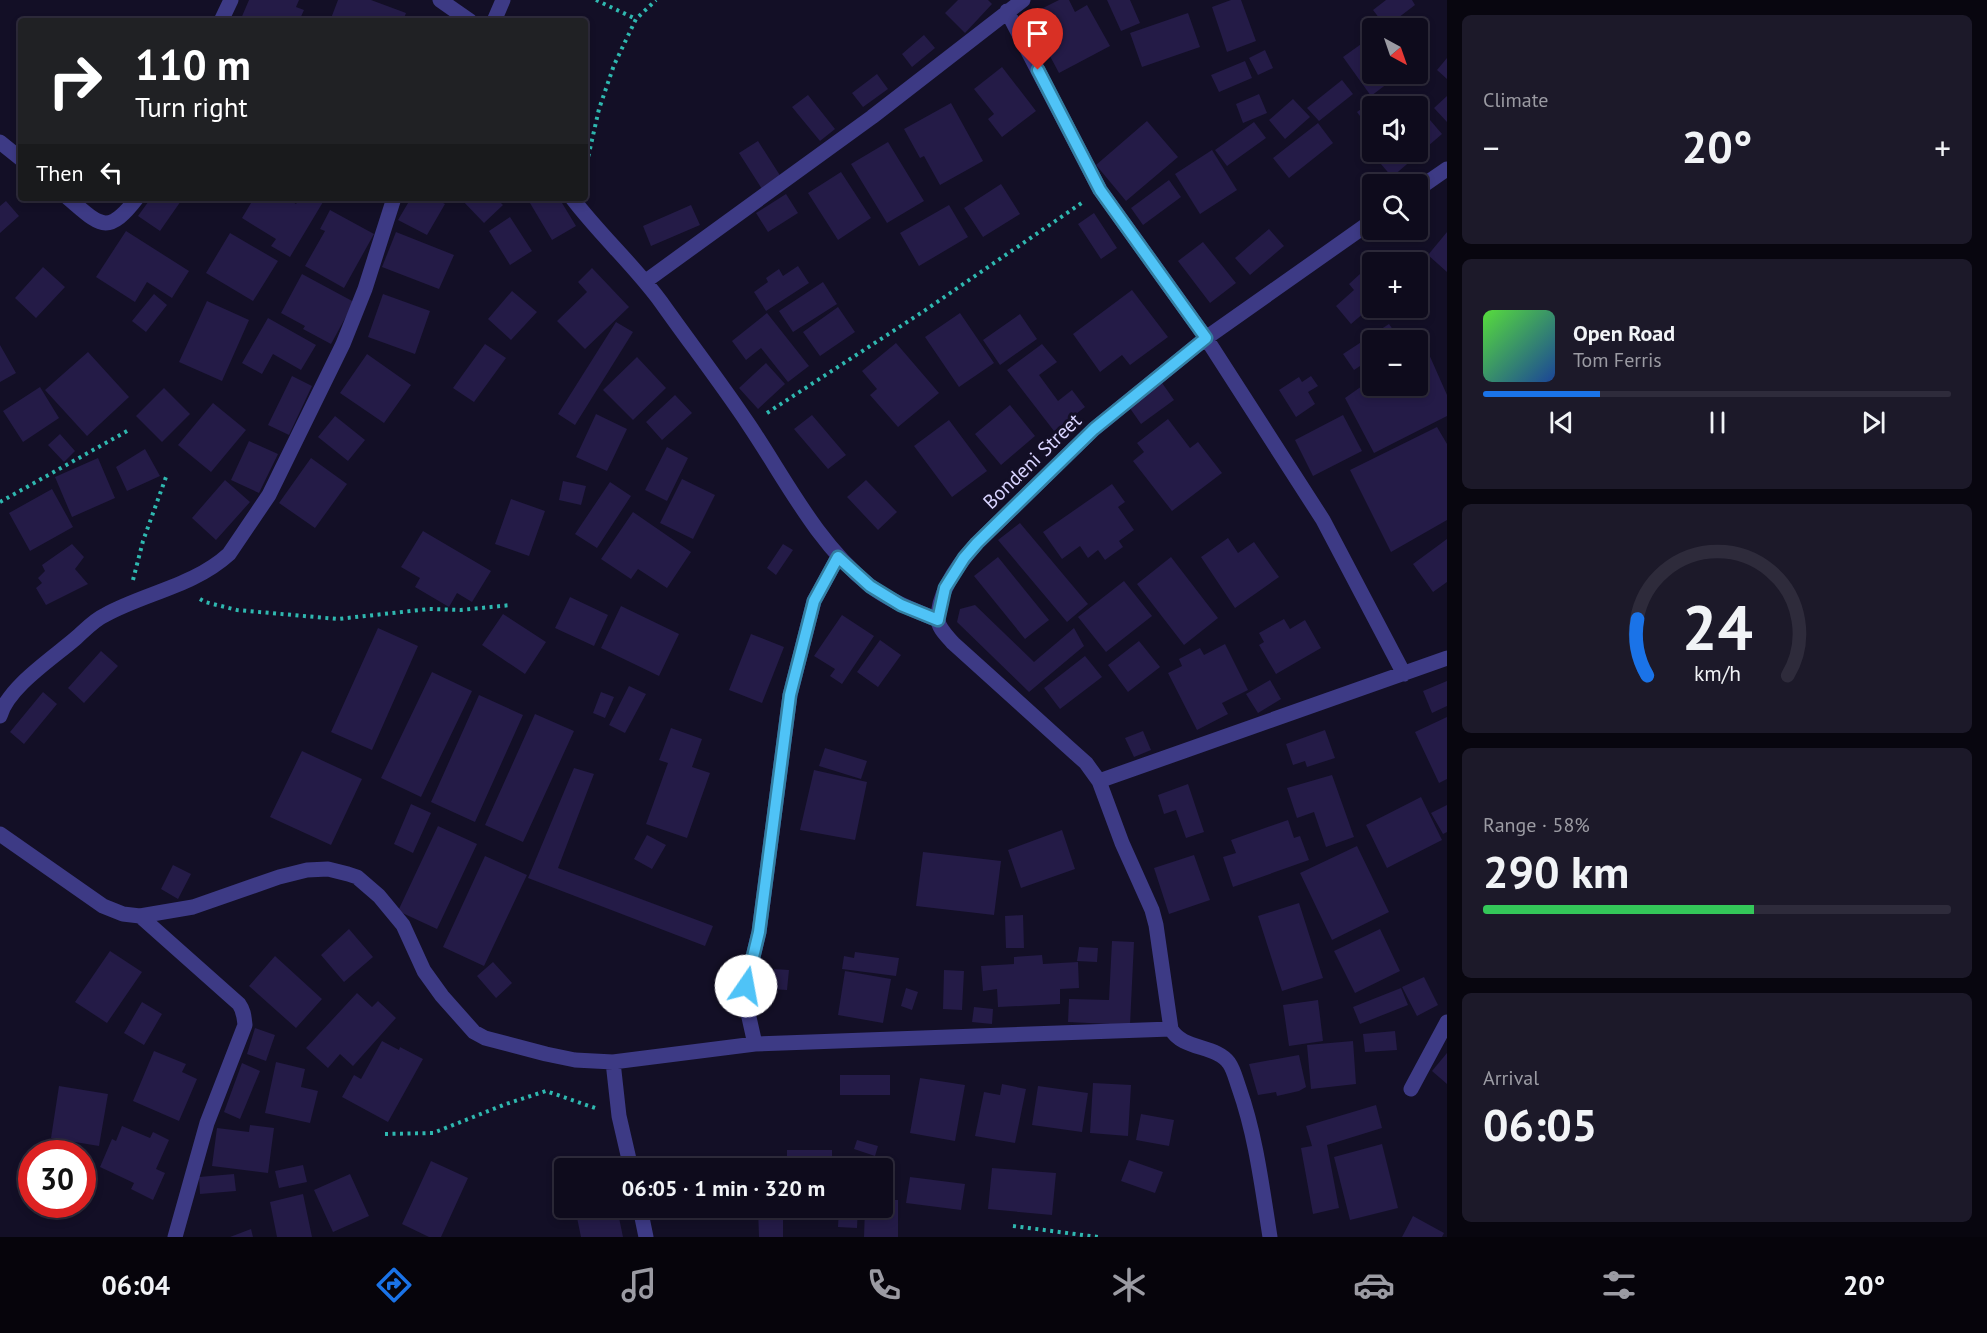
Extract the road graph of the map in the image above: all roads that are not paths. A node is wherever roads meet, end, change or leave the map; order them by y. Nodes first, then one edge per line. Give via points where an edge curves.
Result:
1 (231, 0) edge
2 (440, 0) edge
3 (503, 0) edge
4 (1023, 0) edge
5 (1007, 10) junction
6 (222, 18) edge
7 (466, 18) edge
8 (495, 18) edge
9 (0, 142) edge
10 (18, 157) edge
11 (1447, 168) edge
12 (1428, 182) edge
13 (72, 201) edge
14 (135, 201) edge
15 (393, 201) edge
16 (574, 201) edge
17 (1362, 228) edge
18 (646, 281) junction
19 (1206, 338) junction
20 (838, 557) junction
21 (938, 620) junction
22 (1447, 658) edge
23 (1404, 674) junction
24 (0, 716) edge
25 (1099, 781) junction
26 (0, 834) edge
27 (140, 916) junction
28 (1447, 1022) edge
29 (1171, 1029) junction
30 (755, 1044) junction
31 (612, 1062) junction
32 (1411, 1089) dead end
33 (629, 1158) edge
34 (642, 1218) edge
35 (175, 1237) edge
36 (646, 1237) edge
37 (1270, 1237) edge

1 - 6 street
2 - 7 street
3 - 8 street
4 - 5 street
5 - 18 street via 872,117
5 - 19 street via 1100,190
9 - 10 street
11 - 12 street
13 - 14 street via 103,223 121,218
15 - 24 street via 343,344 269,495 229,555 179,585 102,616 29,676 3,706
16 - 18 street
17 - 19 street, Bondeni Street
18 - 20 street
19 - 21 street, Bondeni Street via 1094,429 977,543 945,588
19 - 23 street via 1323,519
20 - 21 street via 870,586 901,605
20 - 30 street via 814,601 790,695 759,932 746,986
21 - 25 street via 952,643 1086,763
22 - 23 street
23 - 25 street
25 - 29 street via 1152,910
26 - 27 street via 103,906
27 - 31 street via 193,907 307,870 328,869 348,874 379,896 403,925 424,970 474,1032 546,1054
27 - 35 street via 239,1004 245,1025 207,1123
28 - 32 street
29 - 30 street
29 - 37 street via 1183,1041 1230,1063 1249,1117
30 - 31 street
31 - 33 street
34 - 36 street

